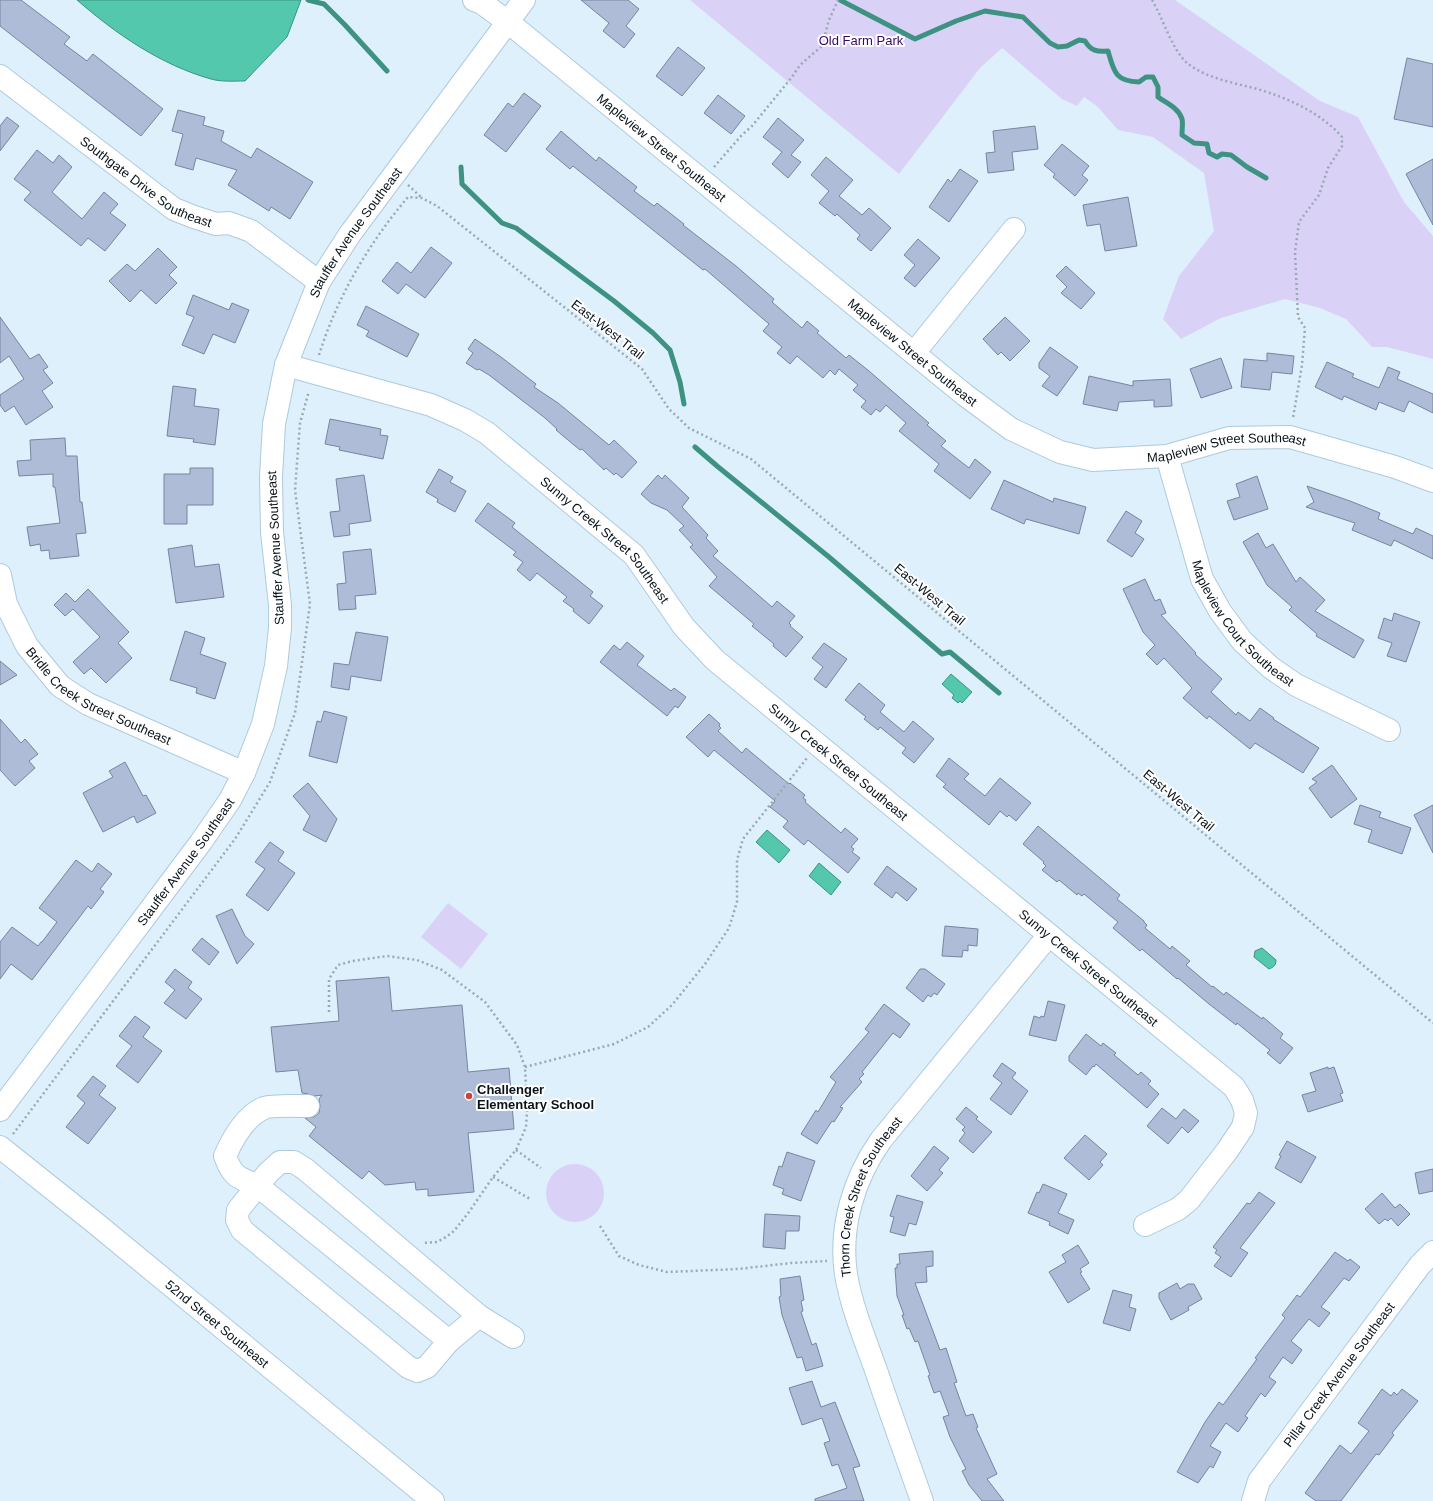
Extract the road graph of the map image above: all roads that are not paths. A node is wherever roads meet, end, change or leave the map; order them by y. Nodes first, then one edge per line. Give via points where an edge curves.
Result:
1 (474, 0) edge
2 (524, 0) edge
3 (508, 22) junction
4 (0, 76) edge
5 (1014, 229) dead end
6 (320, 282) junction
7 (914, 353) junction
8 (286, 365) junction
9 (1167, 456) junction
10 (1433, 481) edge
11 (0, 574) edge
12 (1389, 730) dead end
13 (244, 774) junction
14 (1049, 935) junction
15 (308, 1106) dead end
16 (0, 1110) edge
17 (0, 1147) edge
18 (258, 1186) junction
19 (1145, 1225) dead end
20 (1433, 1252) edge
21 (479, 1316) junction
22 (513, 1337) dead end
23 (449, 1341) junction
24 (422, 1498) edge
25 (922, 1501) edge
26 (1253, 1501) edge

1 - 3 street, Mapleview Street Southeast
2 - 3 street, Stauffer Avenue Southeast
3 - 6 street, Stauffer Avenue Southeast via 350,234
3 - 7 street, Mapleview Street Southeast
4 - 6 street, Southgate Drive Southeast via 174,209 216,224 229,223 251,230
5 - 7 street
6 - 8 street, Stauffer Avenue Southeast
7 - 9 street, Mapleview Street Southeast via 1010,429 1060,452 1093,460
8 - 13 street, Stauffer Avenue Southeast via 274,424 271,477 272,532 280,605 276,666 260,733
8 - 14 street, Sunny Creek Street Southeast via 431,405 487,433 634,555 684,627 715,660
9 - 10 street, Mapleview Street Southeast via 1229,438 1290,437 1395,467
9 - 12 street, Mapleview Court Southeast via 1202,579 1220,611 1242,641 1270,667 1296,685
11 - 13 street, Bridle Creek Street Southeast via 6,604 27,646 60,686 88,704
13 - 16 street, Stauffer Avenue Southeast via 230,800 201,842
14 - 19 street, Sunny Creek Street Southeast via 1234,1087 1246,1111 1243,1127 1189,1200 1178,1210
14 - 25 street, Thorn Creek Street Southeast via 895,1121 873,1151 860,1175 851,1200 846,1227 846,1276
15 - 18 street via 265,1108 250,1116 232,1141 225,1156 231,1171 241,1179
17 - 24 street, 52nd Street Southeast via 94,1222
18 - 21 street via 280,1162 294,1162 300,1165
18 - 23 street
18 - 23 street via 238,1210 237,1220 242,1230 408,1367 417,1371 426,1367
20 - 26 street, Pillar Creek Avenue Southeast via 1420,1265 1259,1481
21 - 22 street
21 - 23 street

